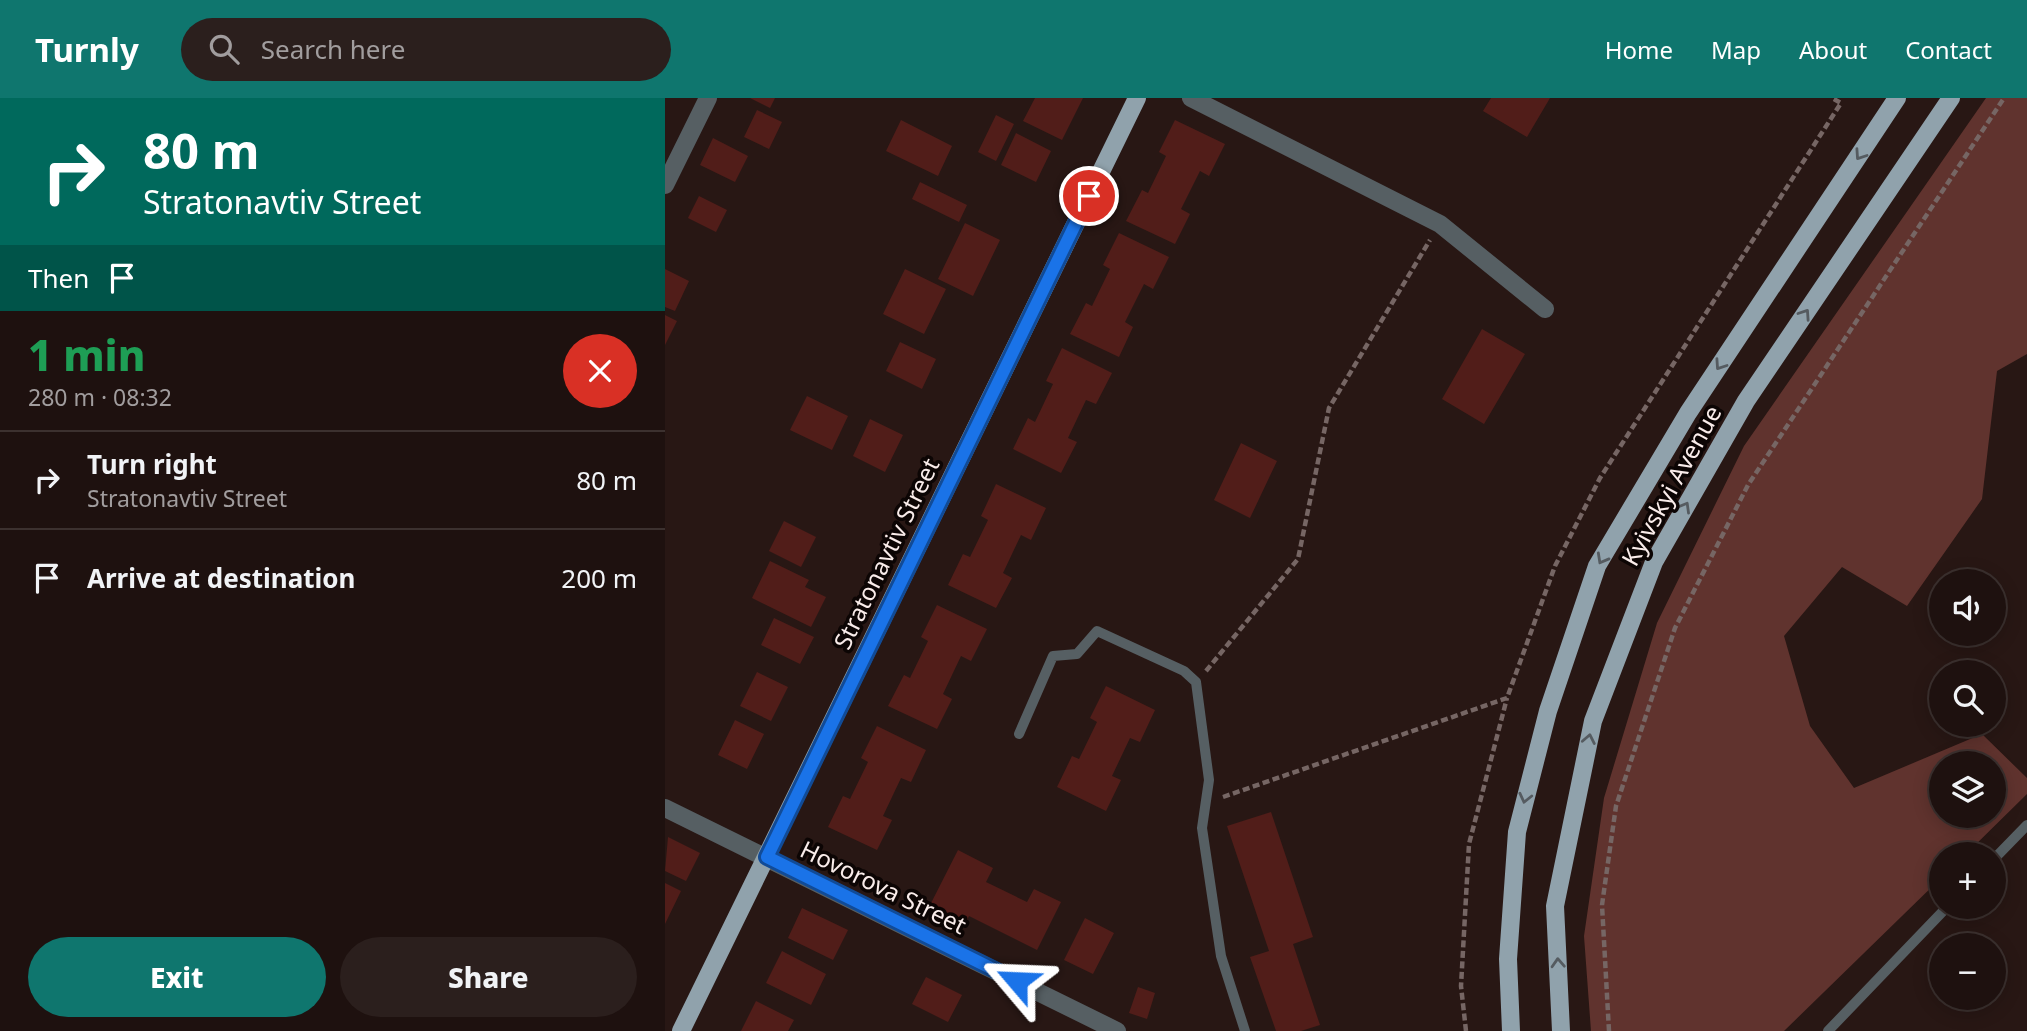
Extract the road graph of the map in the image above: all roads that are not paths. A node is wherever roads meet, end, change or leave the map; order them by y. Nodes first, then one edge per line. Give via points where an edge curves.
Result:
1 (708, 98) edge
2 (1137, 98) edge
3 (1191, 98) edge
4 (1897, 98) edge
5 (1951, 98) edge
6 (665, 185) edge
7 (1545, 309) dead end
8 (1019, 734) dead end
9 (665, 808) edge
10 (2027, 825) edge
11 (2006, 847) edge
12 (767, 857) junction
13 (1936, 919) edge
14 (681, 1031) edge
15 (1117, 1031) edge
16 (1245, 1031) edge
17 (1511, 1031) edge
18 (1562, 1031) edge
19 (1828, 1031) edge

1 - 6 street
2 - 12 main road, Stratonavtiv Street
3 - 7 street via 1440,224
4 -> 17 main road, Kyivskyi Avenue via 1688,413 1597,566 1548,711 1517,832 1508,959
18 -> 5 main road, Kyivskyi Avenue via 1555,906 1593,721 1654,562 1746,401
8 - 16 lane via 1053,656 1077,654 1097,631 1184,671 1196,682 1209,780 1202,828 1221,956
9 - 12 street, Hovorova Street
10 - 11 lane
12 - 14 main road, Stratonavtiv Street
12 - 15 street, Hovorova Street
13 - 19 lane

